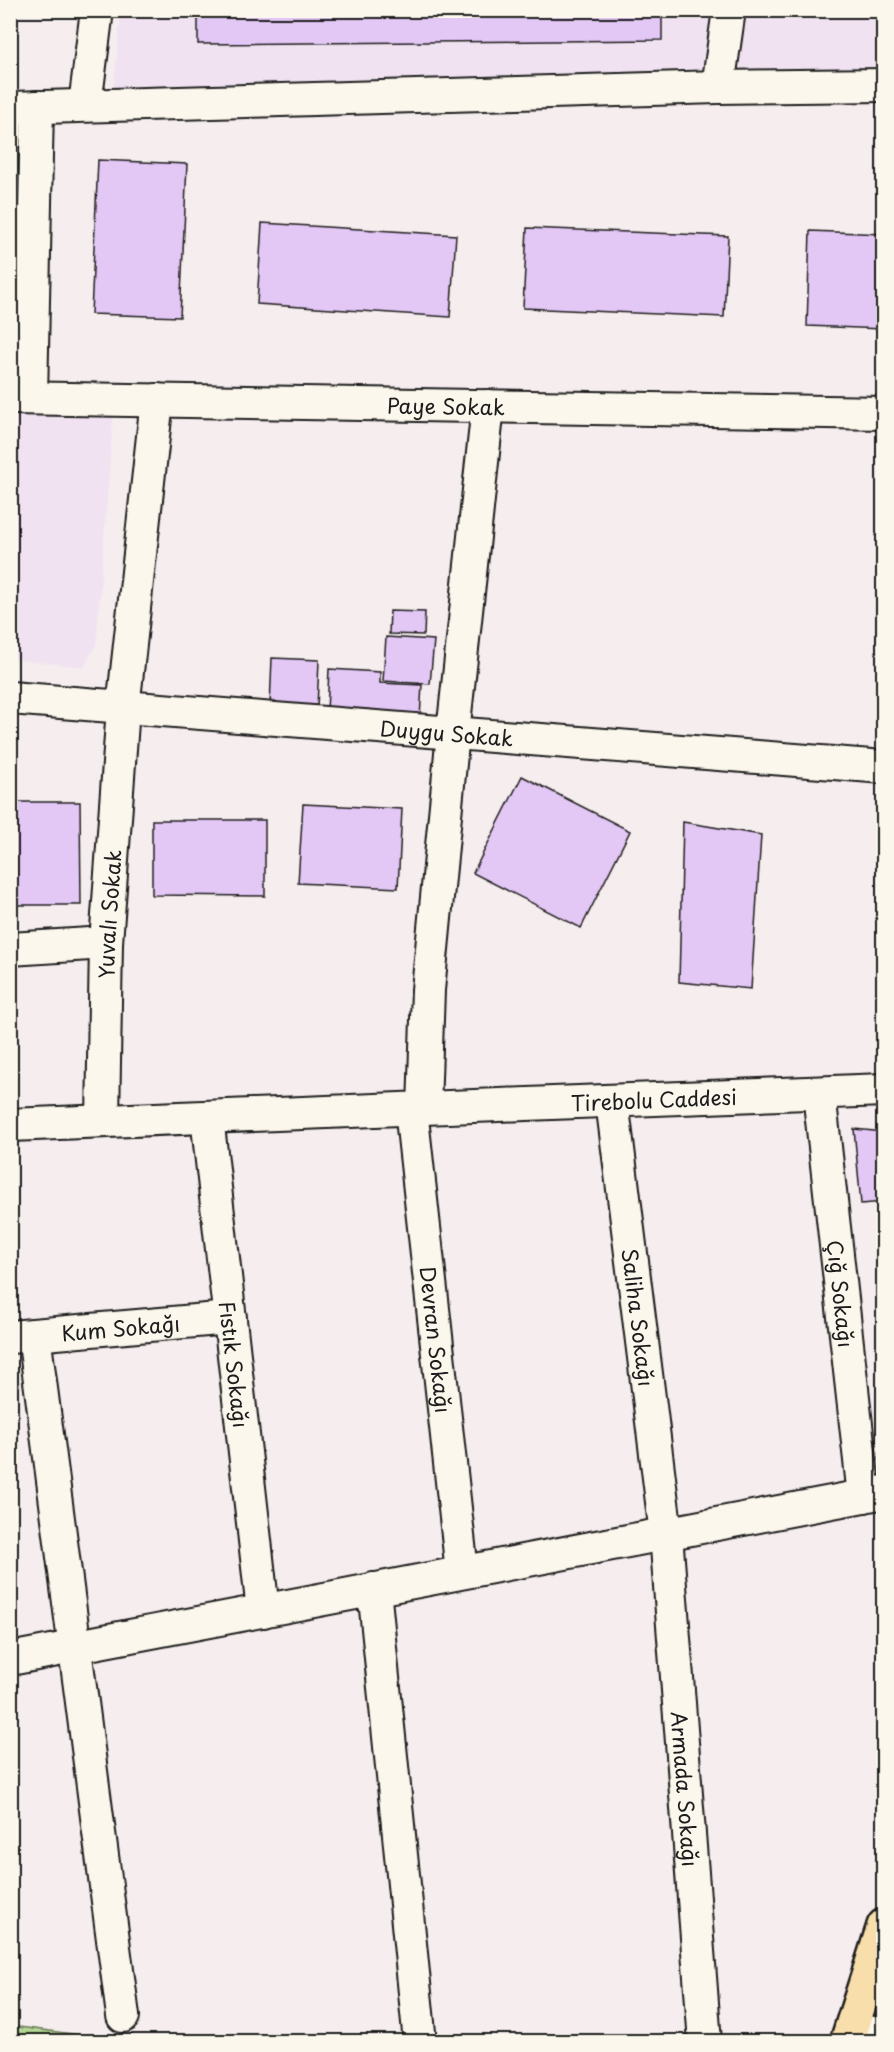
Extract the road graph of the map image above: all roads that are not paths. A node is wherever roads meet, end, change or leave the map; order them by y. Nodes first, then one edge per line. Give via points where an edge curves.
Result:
1 (97, 10) edge
2 (729, 10) edge
3 (884, 85) edge
4 (718, 87) junction
5 (85, 105) junction
6 (24, 107) edge
7 (21, 398) edge
8 (157, 400) junction
9 (488, 406) junction
10 (884, 412) edge
11 (10, 699) edge
12 (123, 708) junction
13 (453, 733) junction
14 (884, 767) edge
15 (106, 943) junction
16 (10, 949) edge
17 (884, 1090) edge
18 (819, 1093) junction
19 (612, 1101) junction
20 (418, 1109) junction
21 (207, 1117) junction
22 (103, 1120) junction
23 (10, 1125) edge
24 (230, 1318) junction
25 (22, 1336) edge
26 (874, 1494) edge
27 (666, 1534) junction
28 (462, 1572) junction
29 (374, 1589) junction
30 (263, 1611) junction
31 (74, 1647) junction
32 (10, 1659) edge
33 (884, 1926) edge
34 (123, 2016) dead end
35 (849, 2035) edge
36 (884, 2035) edge
37 (420, 2042) edge
38 (705, 2042) edge

1 - 5 street
2 - 4 street
3 - 4 street
4 - 5 street
5 - 6 street
6 - 7 street
7 - 8 street, Paye Sokak
8 - 9 street, Paye Sokak
8 - 12 street, Yuvalı Sokak
9 - 10 street, Paye Sokak
9 - 13 street, Devran Sokağı
11 - 12 street, Duygu Sokak
12 - 13 street, Duygu Sokak
12 - 15 street, Yuvalı Sokak
13 - 14 street, Duygu Sokak
13 - 20 street, Devran Sokağı
15 - 16 street
15 - 22 street, Yuvalı Sokak
17 - 18 street, Tirebolu Caddesi
18 - 19 street, Tirebolu Caddesi
18 - 26 street, Çığ Sokağı
19 - 20 street, Tirebolu Caddesi
19 - 27 street, Saliha Sokağı
20 - 21 street, Tirebolu Caddesi
20 - 28 street, Devran Sokağı
21 - 22 street, Tirebolu Caddesi
21 - 24 street, Fıstık Sokağı
22 - 23 street, Tirebolu Caddesi
24 - 25 street, Kum Sokağı
24 - 30 street, Fıstık Sokağı
25 - 31 street
26 - 27 street
27 - 28 street
27 - 38 street, Armada Sokağı
28 - 29 street
29 - 30 street
29 - 37 street
30 - 31 street
31 - 32 street
31 - 34 street
33 - 35 main road
35 - 36 street

